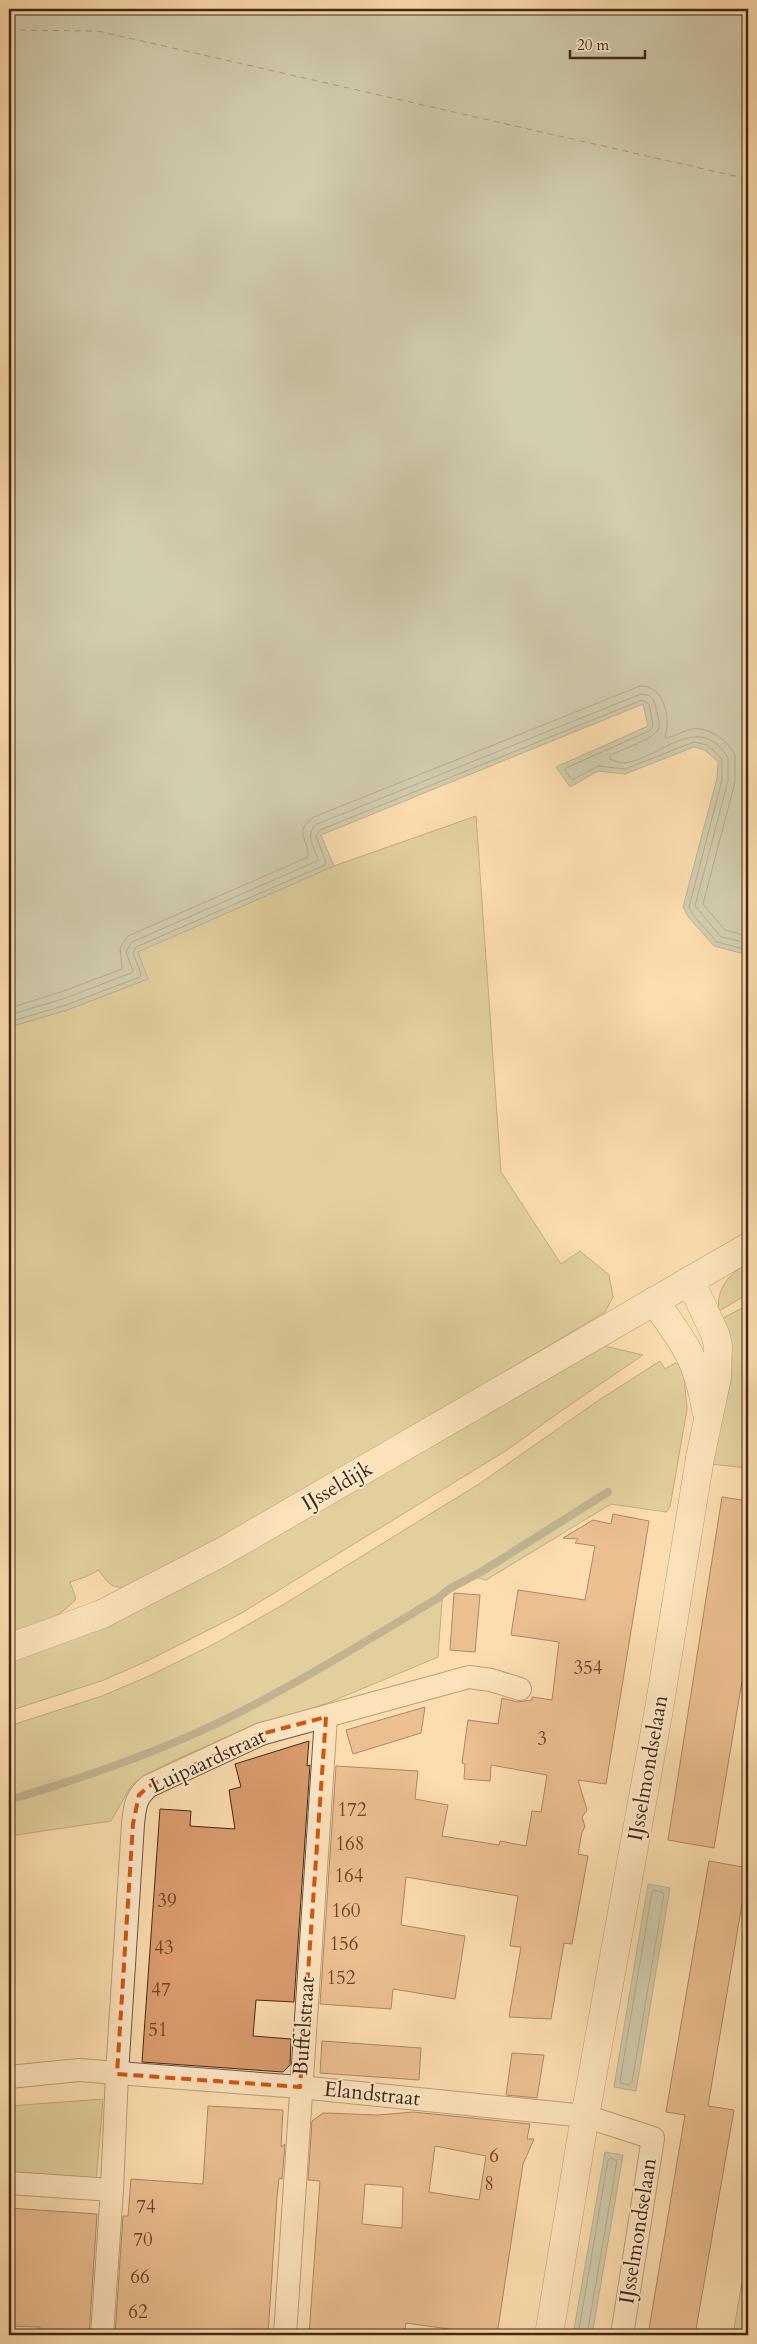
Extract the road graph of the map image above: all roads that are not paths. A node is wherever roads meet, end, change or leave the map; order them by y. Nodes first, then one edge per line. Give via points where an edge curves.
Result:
1 (748, 1247) edge
2 (690, 1280) junction
3 (654, 1301) junction
4 (707, 1418) junction
5 (9, 1648) edge
6 (520, 1689) dead end
7 (326, 1717) junction
8 (116, 2074) junction
9 (9, 2077) edge
10 (300, 2087) junction
11 (585, 2116) junction
12 (9, 2183) edge
13 (112, 2190) junction
14 (102, 2335) edge
15 (284, 2335) edge
16 (549, 2335) edge
17 (622, 2335) edge

1 - 2 street, IJsseldijk
2 - 3 street, IJsseldijk
2 - 4 street, IJsselmondselaan via 712,1322 718,1345 717,1377
3 - 4 street, IJsselmondselaan via 694,1361 702,1382
3 - 5 street, IJsseldijk via 230,1548 140,1596 59,1631
4 - 11 street, IJsselmondselaan via 659,1709
6 - 7 street, Luipaardstraat via 469,1677
7 - 8 street, Luipaardstraat via 261,1734 149,1786 139,1795 134,1808
7 - 10 street, Buffelstraat
8 - 9 street, Elandstraat via 79,2070
8 - 10 street, Elandstraat
8 - 13 street, Luipaardstraat
10 - 11 street, Elandstraat
10 - 15 street, Buffelstraat
11 - 16 street, IJsselmondselaan
11 - 17 street, IJsselmondselaan via 653,2138
12 - 13 street
13 - 14 street, Luipaardstraat

